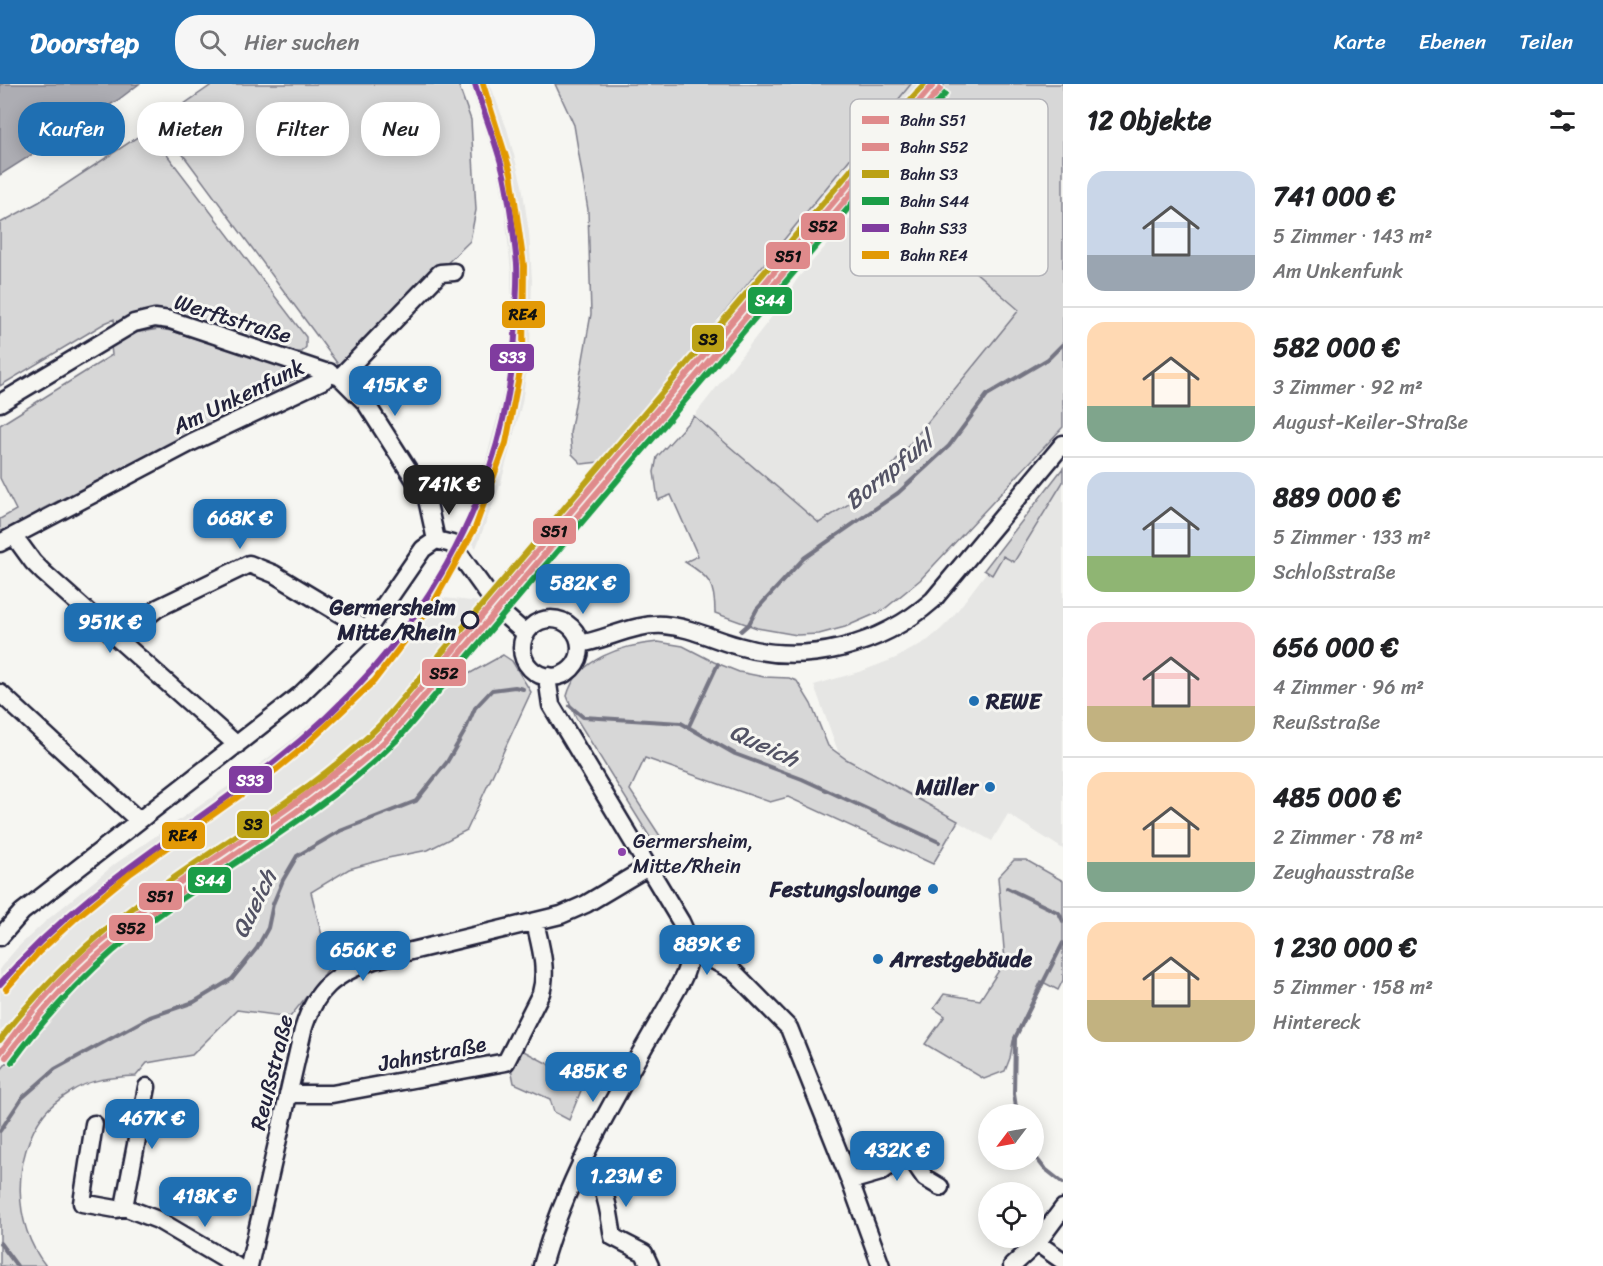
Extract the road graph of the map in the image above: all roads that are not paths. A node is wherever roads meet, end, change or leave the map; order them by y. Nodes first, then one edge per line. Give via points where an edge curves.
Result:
1 (454, 272) dead end
2 (335, 374) junction
3 (0, 403) edge
4 (1063, 444) edge
5 (7, 539) edge
6 (436, 540) junction
7 (367, 630) junction
8 (526, 634) junction
9 (122, 641) junction
10 (580, 644) junction
11 (549, 684) junction
12 (0, 693) edge
13 (237, 745) junction
14 (138, 820) junction
15 (648, 867) junction
16 (535, 922) junction
17 (0, 937) edge
18 (690, 954) junction
19 (147, 1087) dead end
20 (288, 1094) junction
21 (94, 1124) dead end
22 (581, 1162) junction
23 (850, 1181) junction
24 (940, 1187) dead end
25 (124, 1207) junction
26 (1063, 1208) edge
27 (1044, 1234) edge
28 (1032, 1248) edge
29 (1044, 1248) edge
30 (1063, 1261) edge
31 (236, 1266) edge
32 (249, 1266) edge
33 (542, 1266) edge
34 (650, 1266) edge
35 (881, 1266) edge
36 (1012, 1266) edge

1 - 2 street via 440,273
2 - 3 street, Werftstraße via 156,318 134,323
2 - 5 street, Am Unkenfunk via 192,442
2 - 6 street, Am Unkenfunk via 365,402 427,499
4 - 10 street via 933,600 902,624 860,642 817,653 778,654 739,646 682,626 660,625
5 - 9 street, Am Unkenfunk
6 - 7 street via 423,549
6 - 8 street via 452,544 501,612
7 - 9 street via 274,574 249,564 158,608
7 - 13 street via 300,695
8 - 10 street via 539,622 556,619 572,628
8 - 11 street via 526,661
9 - 13 street, Am Unkenfunk
10 - 11 street via 572,668
11 - 15 street via 555,714
12 - 14 street
13 - 14 street
14 - 17 street via 22,912
15 - 16 street, Reußstraße via 572,911
15 - 18 street via 686,931
16 - 20 street, Reußstraße via 374,960 331,980 309,1011
16 - 20 street, Jahnstraße via 544,983 506,1062 332,1094
18 - 22 street via 686,973
18 - 23 street via 711,959 733,971 789,1028
19 - 25 street
20 - 32 street, Reußstraße
21 - 25 street via 82,1203
22 - 33 street via 551,1233
22 - 34 street via 603,1186 613,1237 644,1253
23 - 24 street via 881,1172 908,1153 925,1178
23 - 35 street
25 - 31 street via 158,1220
26 - 27 street
28 - 36 street
29 - 30 street

